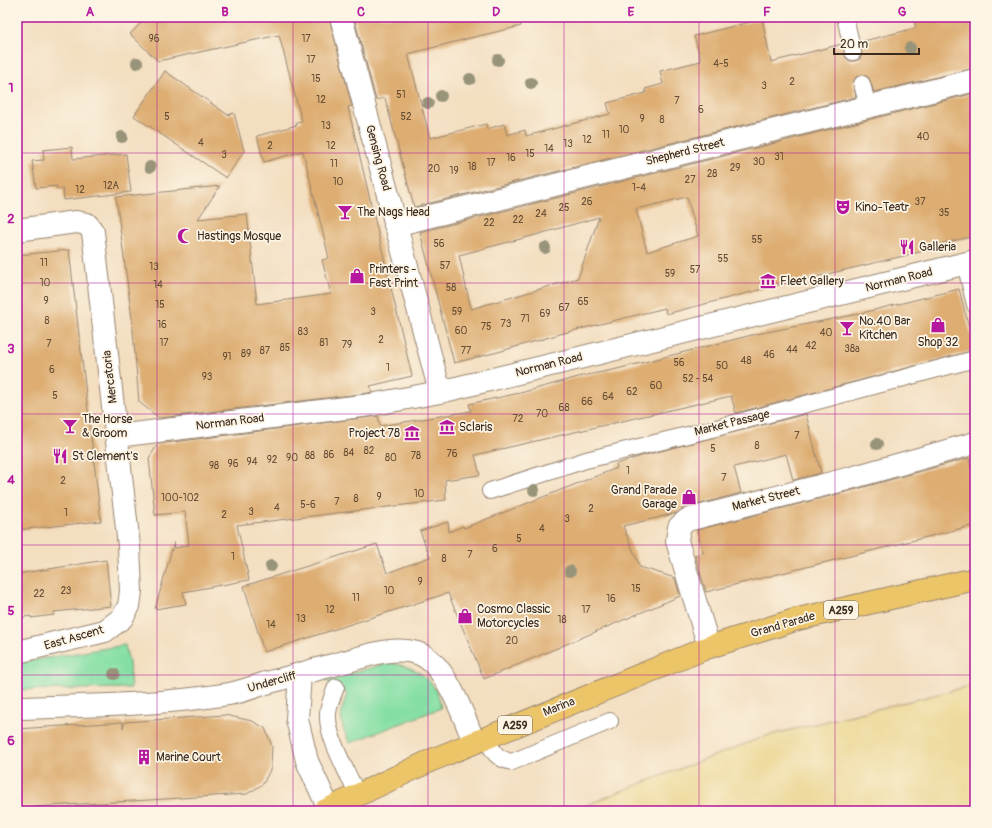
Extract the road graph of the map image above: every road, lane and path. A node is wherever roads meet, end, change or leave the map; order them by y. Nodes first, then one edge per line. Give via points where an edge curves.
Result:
1 (341, 17) edge
2 (845, 17) edge
3 (854, 52) dead end
4 (975, 80) edge
5 (862, 84) dead end
6 (868, 107) junction
7 (396, 225) junction
8 (17, 230) edge
9 (970, 262) edge
10 (975, 305) edge
11 (975, 359) edge
12 (440, 392) junction
13 (116, 436) junction
14 (975, 443) edge
15 (490, 491) dead end
16 (975, 579) edge
17 (132, 591) joint
18 (709, 647) junction
19 (17, 652) edge
20 (300, 674) junction
21 (336, 687) dead end
22 (17, 708) edge
23 (610, 721) dead end
24 (480, 740) junction
25 (357, 794) junction
26 (327, 810) edge

1 - 7 street, Gensing Road
2 - 3 lane
4 - 6 street, Shepherd Street
5 - 6 lane
6 - 7 street, Shepherd Street
7 - 12 street, Gensing Road
8 - 13 street, Mercatoria via 76,222 87,224 93,232
9 - 10 lane
9 - 12 street, Norman Road
11 - 15 lane, Market Passage via 586,460
12 - 13 street, Norman Road via 370,405
13 - 17 street, Mercatoria
14 - 18 street, Market Street via 687,520 679,527 678,541
16 - 18 highway, Grand Parade / A259 via 798,620
17 - 19 street, East Ascent via 129,606 122,618 105,631
18 - 24 highway, Marina / A259
20 - 22 street, Undercliff via 216,696 150,703
20 - 24 street, Undercliff via 385,652 402,651 425,656 439,670
20 - 26 street via 297,719 308,761
21 - 25 lane via 328,715 331,735
23 - 24 lane via 512,762 502,760
24 - 25 highway, Marina / A259
25 - 26 highway, Marina / A259

